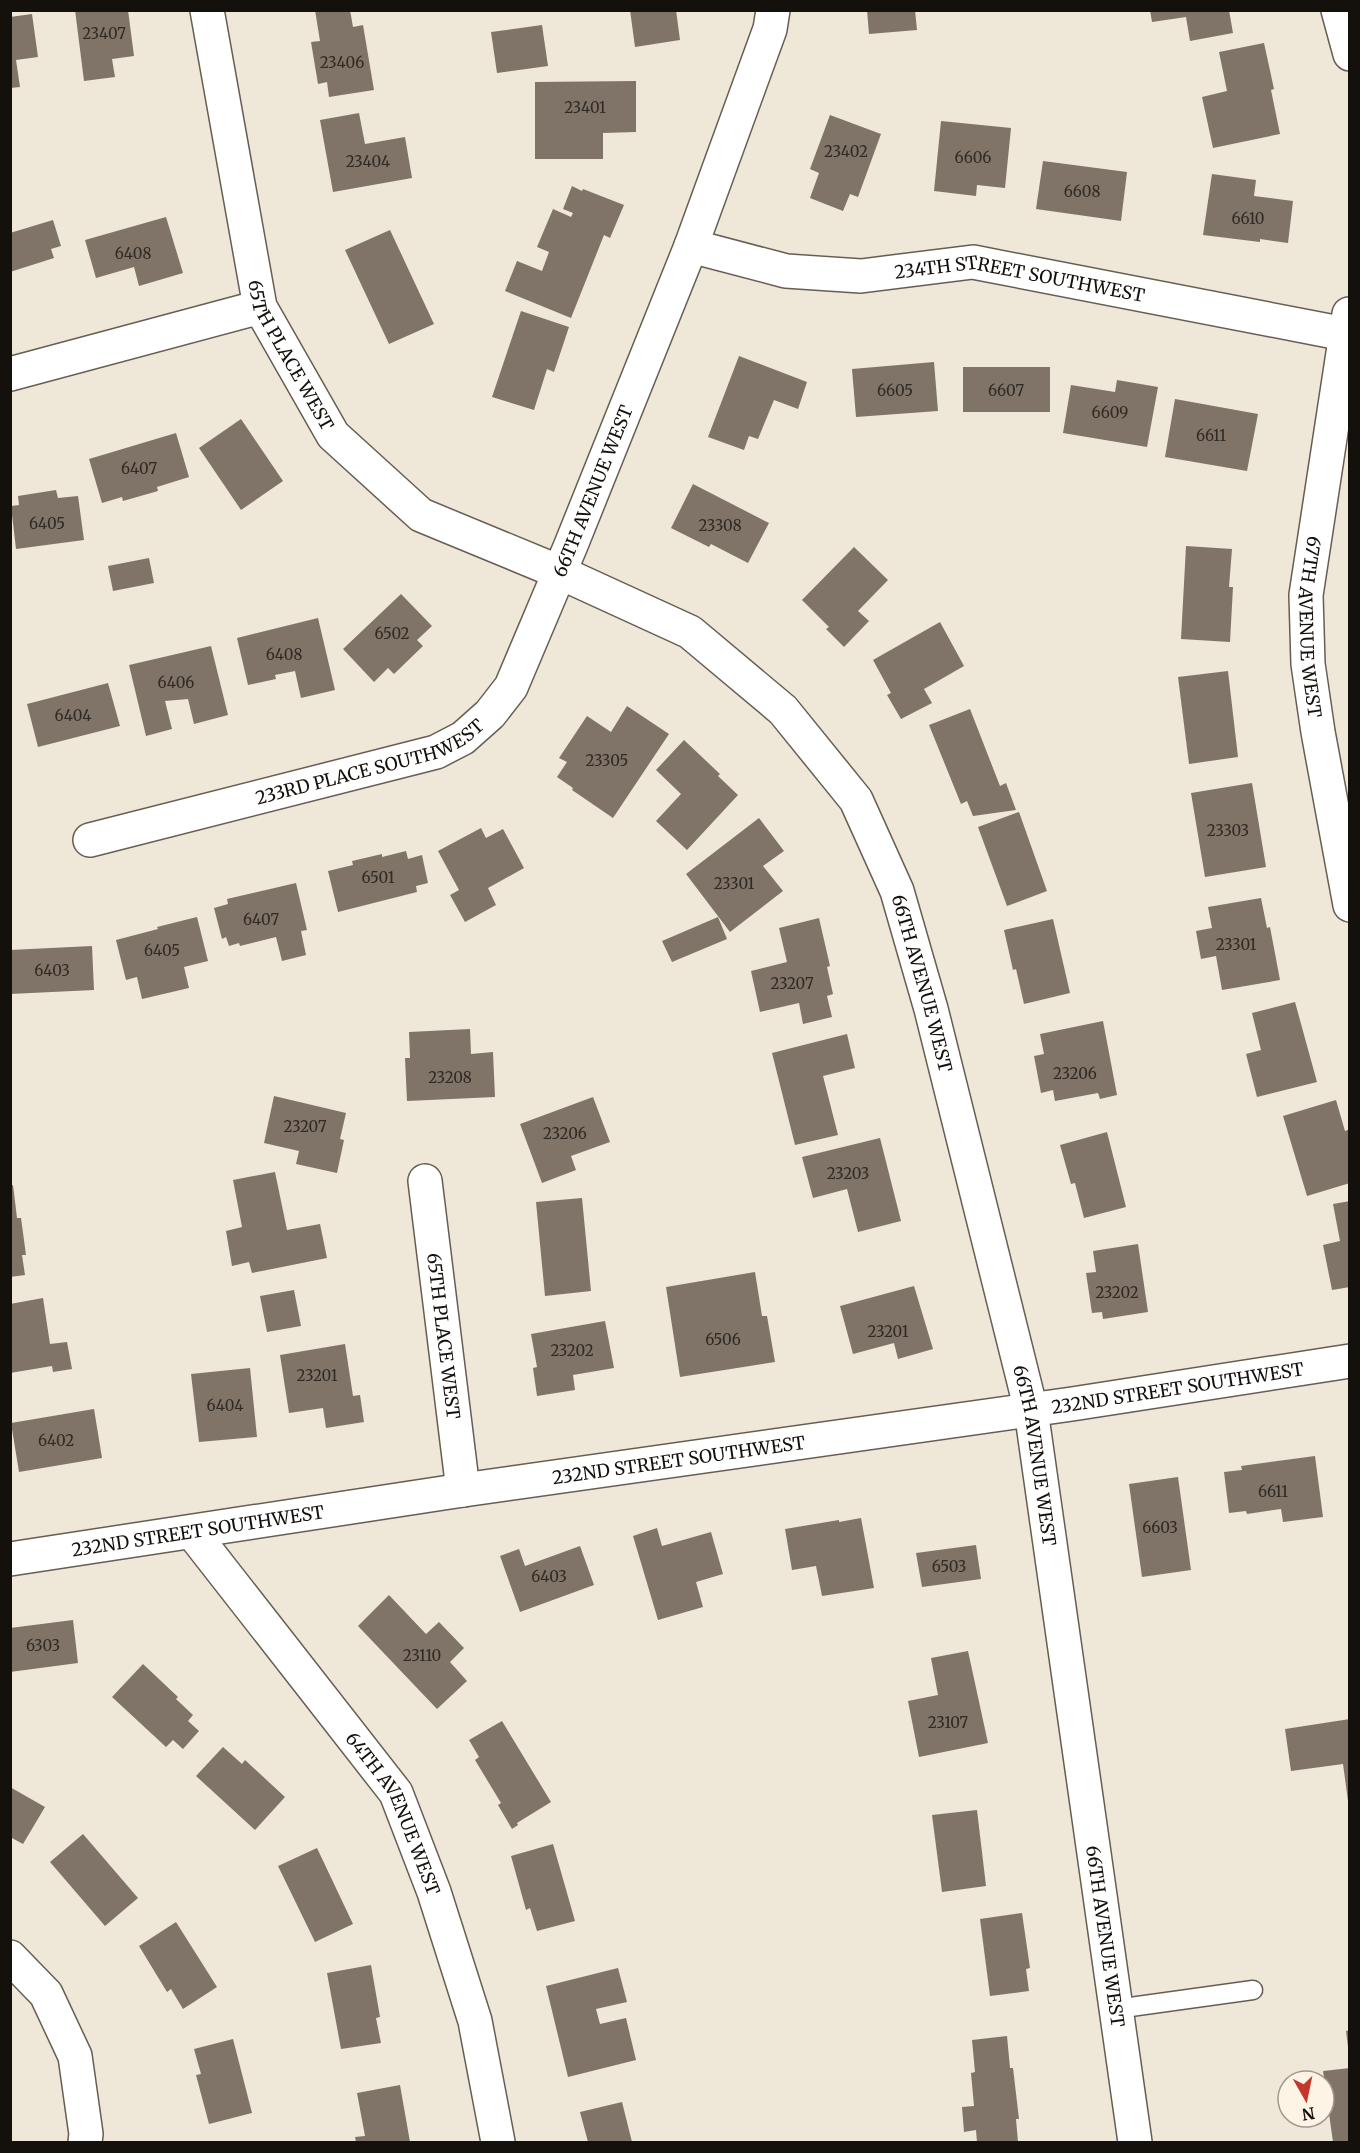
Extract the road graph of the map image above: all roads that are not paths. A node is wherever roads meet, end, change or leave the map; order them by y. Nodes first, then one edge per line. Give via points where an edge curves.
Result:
1 (207, 10) edge
2 (773, 10) edge
3 (1338, 10) edge
4 (1350, 54) edge
5 (691, 246) junction
6 (260, 307) junction
7 (1348, 327) edge
8 (10, 374) edge
9 (559, 572) junction
10 (90, 840) dead end
11 (1350, 905) edge
12 (426, 1181) dead end
13 (1350, 1361) edge
14 (1031, 1410) junction
15 (463, 1490) junction
16 (192, 1532) junction
17 (10, 1559) edge
18 (10, 1957) edge
19 (1253, 1990) dead end
20 (1116, 2009) junction
21 (86, 2142) edge
22 (498, 2142) edge
23 (1135, 2142) edge

1 - 6 street, 65TH PLACE WEST
2 - 5 street, 66TH AVENUE WEST via 770,29
3 - 4 street
5 - 7 street, 234TH STREET SOUTHWEST via 786,271 861,276 973,261
5 - 9 street, 66TH AVENUE WEST
6 - 8 street
6 - 9 street, 65TH PLACE WEST via 333,435 421,515
7 - 11 street, 67TH AVENUE WEST via 1306,595 1308,664 1317,732
9 - 10 street, 233RD PLACE SOUTHWEST via 511,687 463,738 408,760
9 - 14 street, 66TH AVENUE WEST via 690,632 783,710 856,800 897,891 931,1009
12 - 15 street, 65TH PLACE WEST
13 - 14 street, 232ND STREET SOUTHWEST
14 - 15 street, 232ND STREET SOUTHWEST
14 - 20 street, 66TH AVENUE WEST
15 - 16 street, 232ND STREET SOUTHWEST
16 - 17 street, 232ND STREET SOUTHWEST
16 - 22 street, 64TH AVENUE WEST via 396,1793 434,1893 475,2021
18 - 21 street via 46,1994 75,2056
19 - 20 lane
20 - 23 street, 66TH AVENUE WEST

